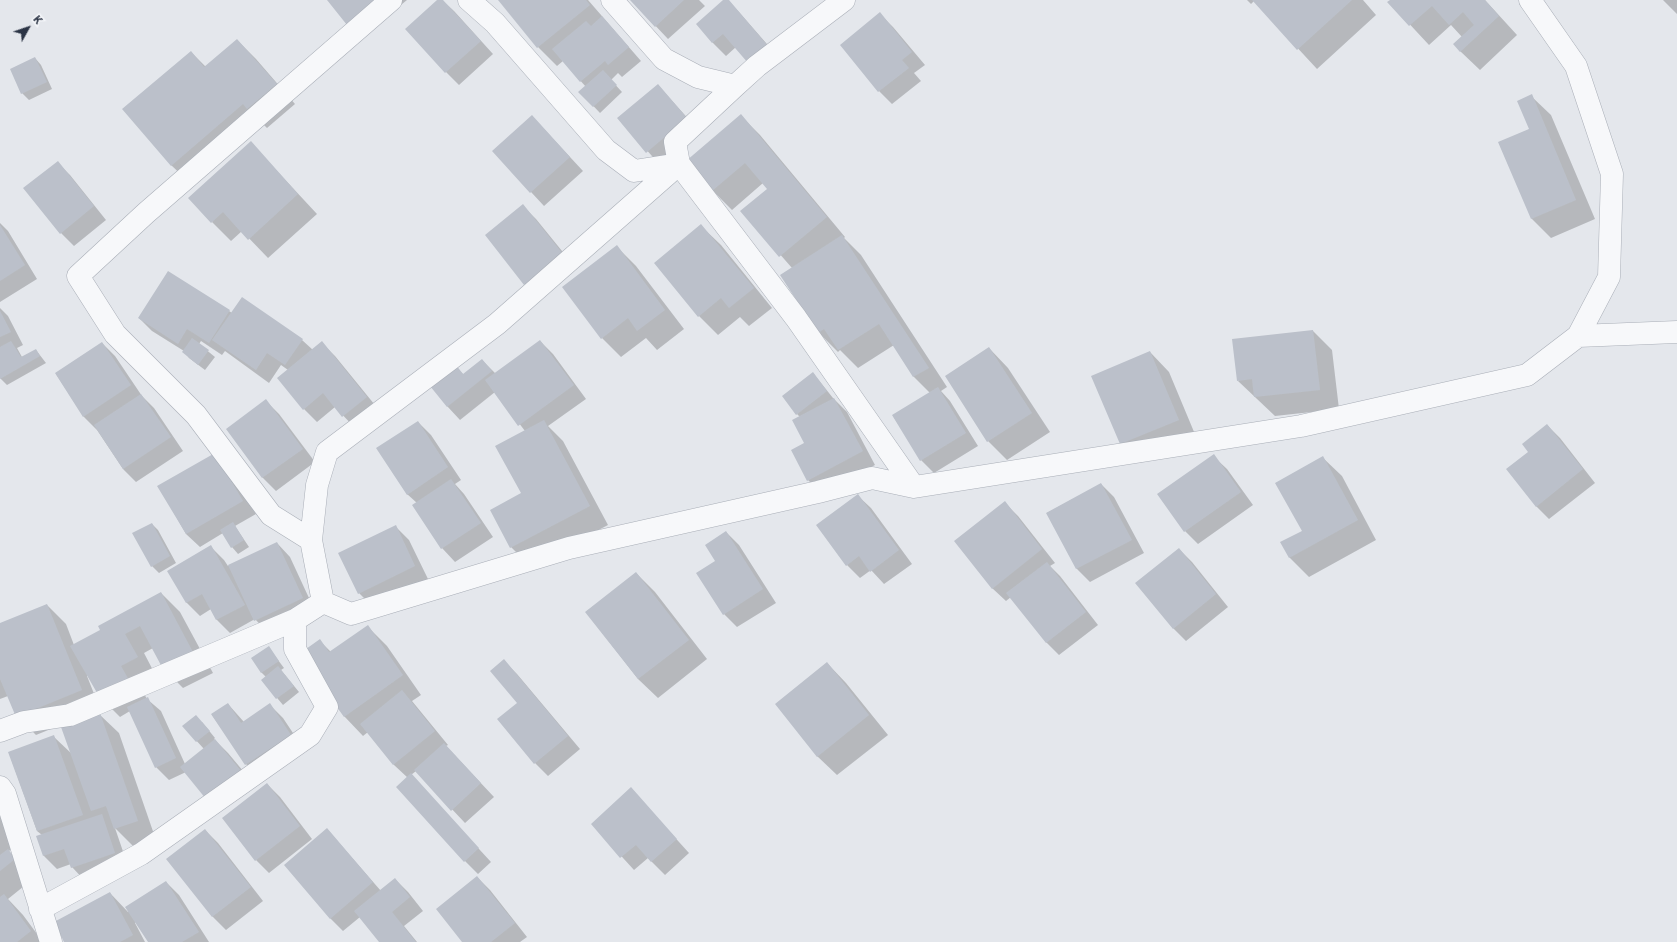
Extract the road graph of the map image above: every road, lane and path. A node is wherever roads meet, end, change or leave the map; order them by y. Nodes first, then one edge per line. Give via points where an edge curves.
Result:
1 (391, 0) edge
2 (469, 0) edge
3 (612, 0) edge
4 (844, 0) edge
5 (1530, 0) edge
6 (735, 86) junction
7 (679, 164) junction
8 (1677, 332) edge
9 (1578, 336) junction
10 (914, 487) junction
11 (311, 540) junction
12 (323, 602) junction
13 (295, 620) junction
14 (0, 732) edge
15 (0, 787) edge
16 (40, 909) junction
17 (51, 942) edge

1 - 11 street via 146,213 78,276 116,334 196,415 271,515
2 - 7 street via 495,23 606,150 634,171
3 - 6 street via 664,59 698,77
4 - 6 street via 757,66
5 - 9 street via 1576,66 1612,174 1609,277
6 - 7 street via 675,142
7 - 10 street via 796,318
7 - 11 street via 497,324 327,452 317,485
8 - 9 street
9 - 10 street via 1527,375 1520,377 1301,426
10 - 12 street via 872,478 569,548 350,614
11 - 12 street
12 - 13 street
13 - 14 street via 70,715 24,722
13 - 16 street via 295,649 327,707 310,735 140,854
15 - 16 street via 5,794
16 - 17 street

